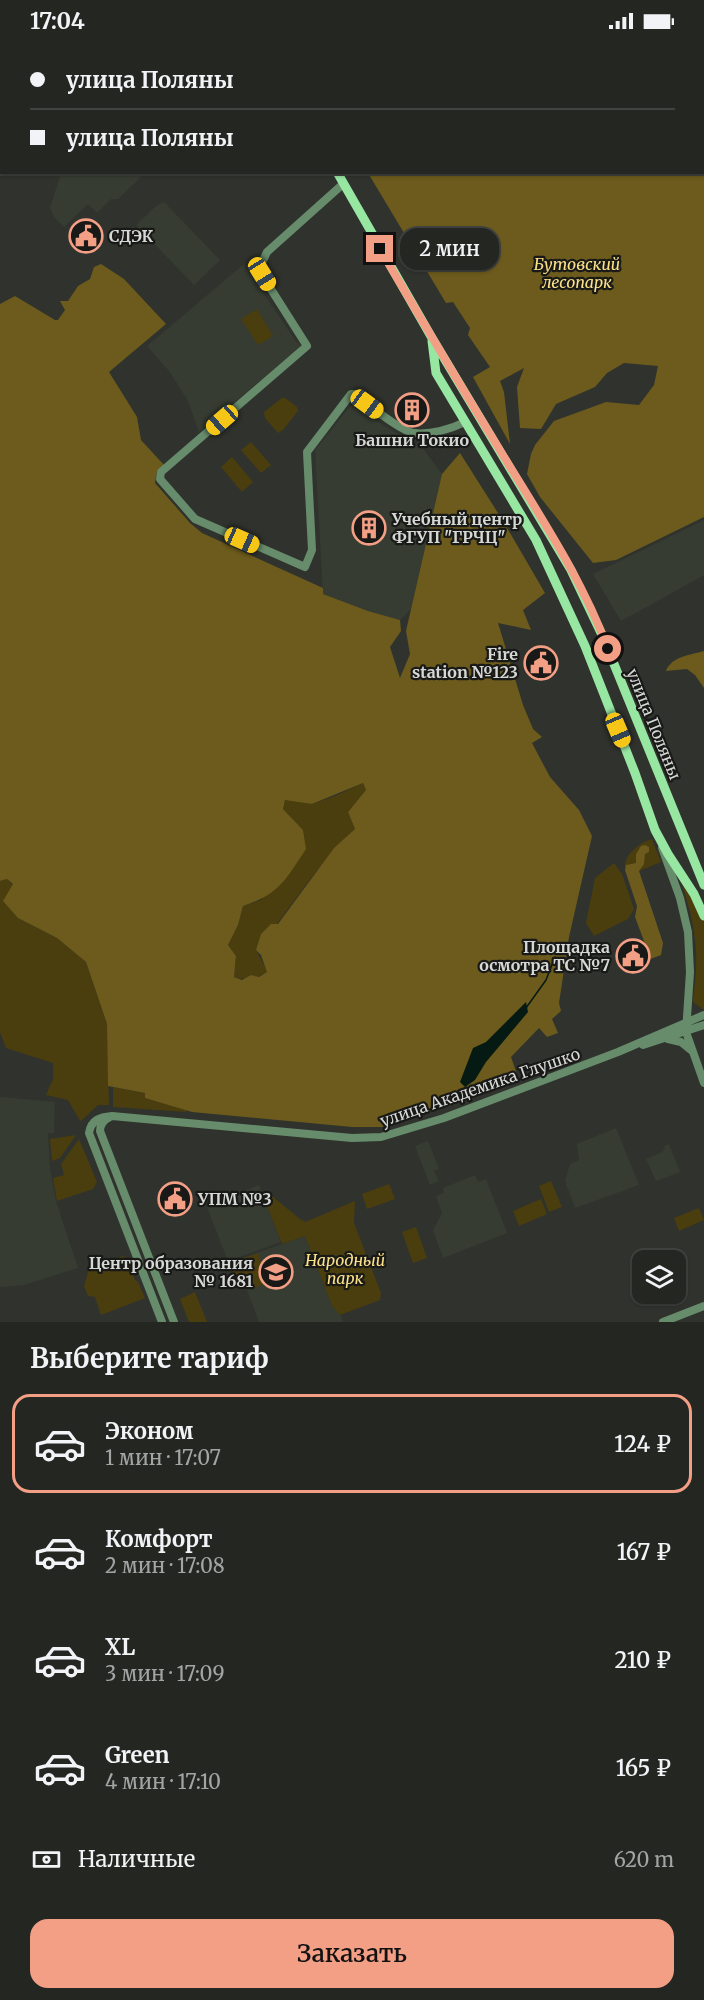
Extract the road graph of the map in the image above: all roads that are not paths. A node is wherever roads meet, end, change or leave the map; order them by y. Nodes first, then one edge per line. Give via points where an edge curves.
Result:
1 (338, 174) edge
2 (343, 184) junction
3 (432, 338) junction
4 (465, 422) junction
5 (655, 830) junction
6 (704, 885) edge
7 (704, 916) edge
8 (704, 1015) edge
9 (687, 1022) junction
10 (702, 1026) edge
11 (686, 1032) junction
12 (666, 1039) junction
13 (630, 1047) junction
14 (693, 1052) junction
15 (704, 1083) edge
16 (112, 1116) junction
17 (90, 1129) junction
18 (104, 1141) junction
19 (704, 1306) edge
20 (162, 1322) edge
21 (174, 1322) edge
22 (663, 1322) edge

1 - 2 main road, улица Поляны
2 - 3 main road, улица Поляны
2 - 4 street via 267,252 260,267 307,346 161,472 160,479 195,519 305,567 312,550 307,452 351,394 413,434
3 - 4 main road via 436,373
3 - 6 main road, улица Поляны via 571,570 604,640
4 - 5 main road via 536,540 558,586
5 - 7 main road
5 - 9 street via 680,898 688,933
8 - 9 street, улица Академика Глушко
9 - 10 street
9 - 11 street
9 - 13 street, улица Академика Глушко
10 - 11 street
10 - 14 street via 693,1035
11 - 12 street
11 - 14 street
12 - 13 street
12 - 14 street via 681,1042
13 - 16 street, улица Академика Глушко via 458,1113 381,1137 352,1138
14 - 15 street
16 - 17 street via 98,1118
16 - 18 street via 100,1126
17 - 18 street
17 - 20 street
18 - 21 street
19 - 22 street

